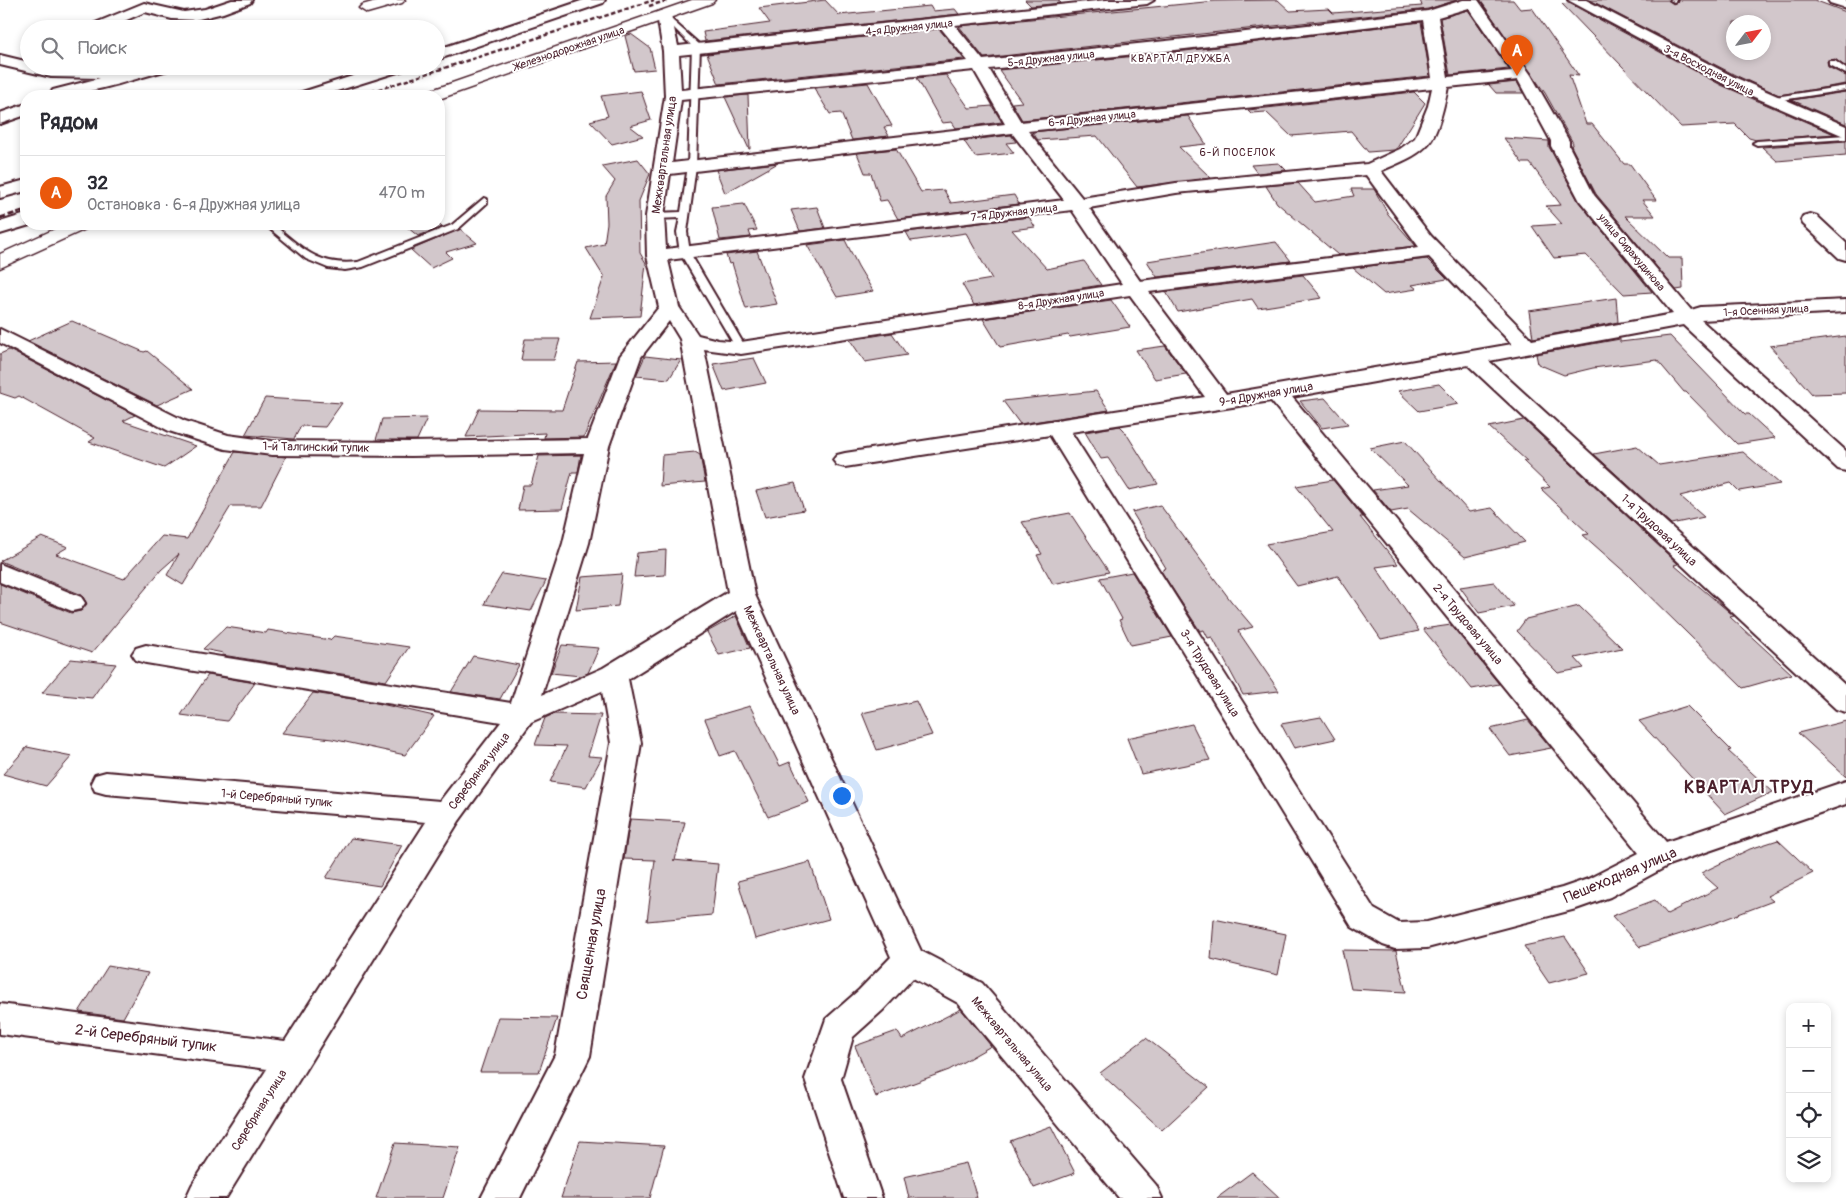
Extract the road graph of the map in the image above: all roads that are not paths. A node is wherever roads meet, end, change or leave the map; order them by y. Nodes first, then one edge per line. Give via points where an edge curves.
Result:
1 (245, 0) edge
2 (397, 0) edge
3 (598, 0) edge
4 (707, 0) edge
5 (1147, 0) edge
6 (1575, 0) edge
7 (1836, 0) edge
8 (1471, 1) edge
9 (143, 4) edge
10 (1846, 4) edge
11 (367, 8) dead end
12 (664, 15) junction
13 (1430, 16) junction
14 (111, 20) edge
15 (946, 23) junction
16 (683, 49) junction
17 (445, 52) edge
18 (5, 62) edge
19 (20, 62) edge
20 (1832, 63) dead end
21 (979, 65) junction
22 (1846, 72) edge
23 (43, 75) edge
24 (135, 75) edge
25 (372, 75) edge
26 (1523, 75) junction
27 (1441, 82) junction
28 (1846, 88) edge
29 (56, 90) edge
30 (77, 90) edge
31 (324, 90) edge
32 (445, 91) edge
33 (684, 95) junction
34 (1769, 100) junction
35 (20, 111) edge
36 (0, 119) edge
37 (1015, 126) junction
38 (1846, 132) edge
39 (1846, 137) edge
40 (1757, 143) dead end
41 (692, 166) junction
42 (1370, 169) junction
43 (661, 170) junction
44 (20, 187) edge
45 (0, 194) edge
46 (484, 201) dead end
47 (1077, 204) junction
48 (684, 215) junction
49 (655, 216) junction
50 (1810, 220) dead end
51 (20, 222) edge
52 (0, 228) edge
53 (68, 230) edge
54 (275, 230) edge
55 (1432, 251) junction
56 (685, 253) junction
57 (1846, 254) edge
58 (657, 256) junction
59 (0, 262) edge
60 (1134, 288) junction
61 (669, 306) junction
62 (1846, 306) edge
63 (1687, 318) junction
64 (0, 335) edge
65 (691, 339) junction
66 (1527, 347) junction
67 (741, 348) junction
68 (1473, 358) junction
69 (1277, 393) junction
70 (1220, 402) junction
71 (1057, 428) junction
72 (597, 446) junction
73 (845, 460) dead end
74 (1846, 464) edge
75 (0, 572) edge
76 (742, 594) junction
77 (72, 603) dead end
78 (146, 654) dead end
79 (613, 675) junction
80 (1846, 702) edge
81 (521, 715) junction
82 (106, 783) dead end
83 (1846, 792) edge
84 (448, 813) junction
85 (1660, 856) junction
86 (1363, 918) joint
87 (909, 960) junction
88 (0, 1019) edge
89 (292, 1057) junction
90 (205, 1198) edge
91 (500, 1198) edge
92 (862, 1198) edge
93 (1143, 1198) edge

1 - 9 street via 207,15 188,18 164,15
2 - 11 street
3 - 17 street
4 - 12 street, Железнодорожная улица
5 - 15 street, 4-я Дружная улица
6 - 34 street, 3-я Восходная улица
7 - 10 street
8 - 13 street, 5-я Дружная улица
8 - 26 street, улица Сиражудинова
9 - 14 street
12 - 16 street, Межквартальная улица
12 - 32 street, Железнодорожная улица
13 - 21 street, 5-я Дружная улица
13 - 27 street
15 - 16 street, 4-я Дружная улица
15 - 21 street
16 - 33 street, Межквартальная улица
18 - 19 street
20 - 22 lane
21 - 33 street, 5-я Дружная улица
21 - 37 street
23 - 29 street
24 - 30 street
25 - 31 street
26 - 27 street, 6-я Дружная улица
26 - 63 street, улица Сиражудинова via 1560,141 1586,197
27 - 37 street, 6-я Дружная улица
27 - 42 street, 7-я Дружная улица via 1423,140 1406,153
28 - 34 lane
33 - 41 lane
33 - 43 street, Межквартальная улица
34 - 38 street, 3-я Восходная улица
35 - 36 street
37 - 41 street, 6-я Дружная улица
37 - 47 street
39 - 40 lane
41 - 43 street, 6-я Дружная улица
41 - 48 lane
42 - 47 street, 7-я Дружная улица via 1176,188
42 - 55 street via 1389,199
43 - 49 street, Межквартальная улица
44 - 45 street
46 - 54 lane via 455,227 360,265 343,268 332,268 307,256
47 - 56 street, 7-я Дружная улица
47 - 60 street
48 - 49 lane
48 - 56 lane
49 - 58 street, Межквартальная улица
50 - 57 street
51 - 52 street
53 - 59 street
55 - 60 street, 8-я Дружная улица
55 - 66 street
56 - 58 street, 7-я Дружная улица
56 - 67 lane
58 - 61 street, Межквартальная улица
60 - 67 street, 8-я Дружная улица
60 - 70 street
61 - 65 street, Межквартальная улица
61 - 72 street, Серебряная улица via 631,356
62 - 63 street, 1-я Осенняя улица via 1701,313
63 - 66 street, 9-я Дружная улица
63 - 74 street, улица Сиражудинова
64 - 72 street, 1-й Талгинский тупик via 177,426 225,442 272,448
65 - 67 street, 8-я Дружная улица
65 - 76 street, Межквартальная улица
66 - 68 street, 9-я Дружная улица
68 - 69 street, 9-я Дружная улица
68 - 80 street, 1-я Трудовая улица
69 - 70 street, 9-я Дружная улица
69 - 85 street, 2-я Трудовая улица
70 - 71 street, 9-я Дружная улица
71 - 73 street, 9-я Дружная улица
71 - 86 street, 3-я Трудовая улица
72 - 81 street, Серебряная улица via 576,543
75 - 77 street
76 - 79 street
76 - 87 street, Межквартальная улица
78 - 81 street
79 - 81 street
79 - 91 street, Священная улица via 626,743 572,1056
81 - 84 street, Серебряная улица
82 - 84 street, 1-й Серебряный тупик
83 - 85 street, Пешеходная улица
84 - 89 street, Серебряная улица
85 - 86 street, Пешеходная улица via 1599,888 1565,900 1427,935 1394,936
87 - 92 street via 838,1029 823,1078
87 - 93 street, Межквартальная улица via 970,993
88 - 89 street, 2-й Серебряный тупик
89 - 90 street, Серебряная улица

